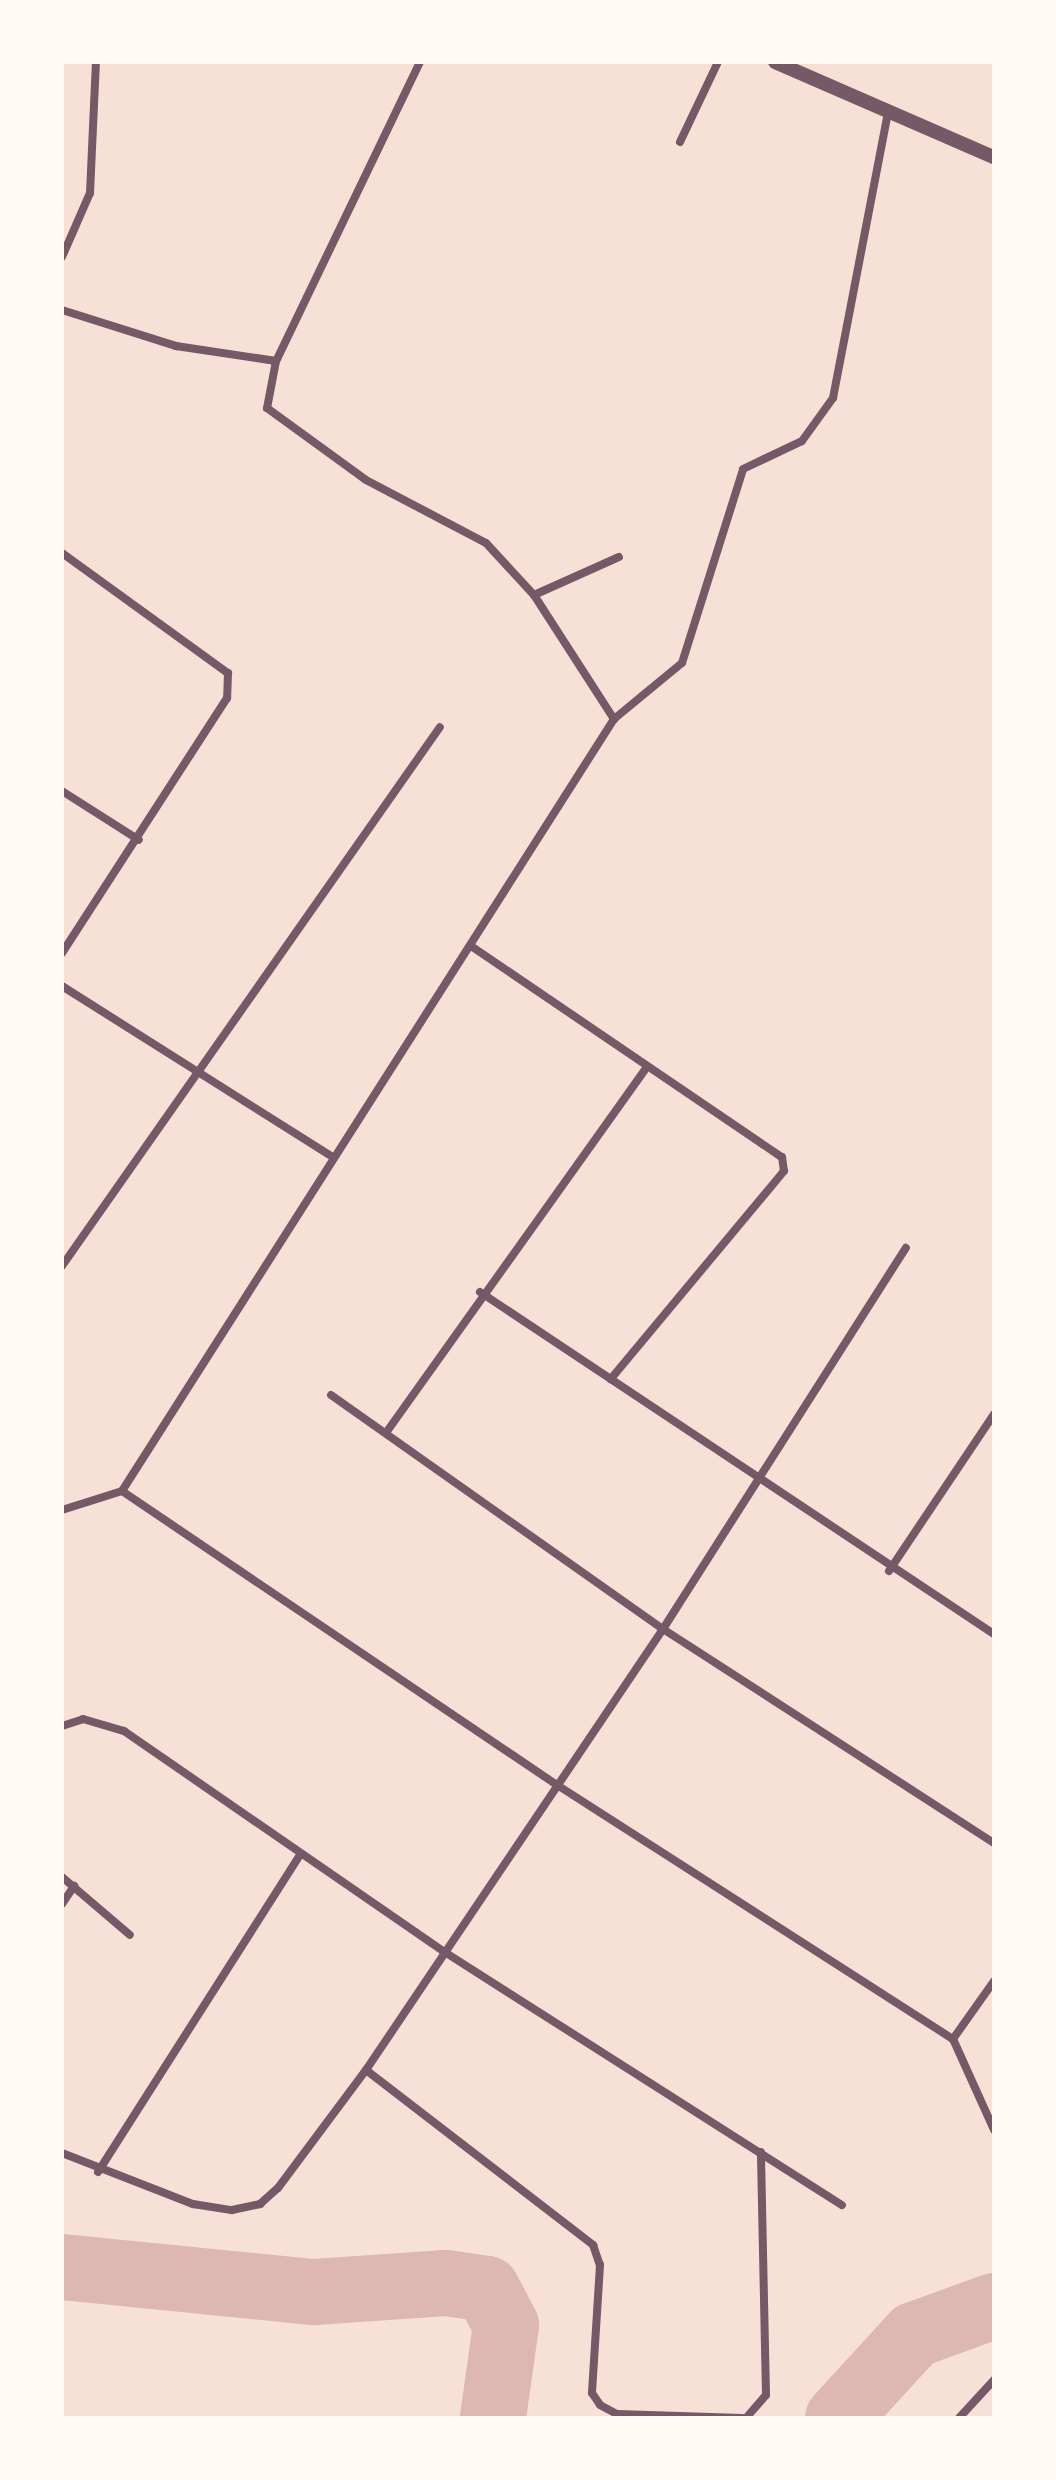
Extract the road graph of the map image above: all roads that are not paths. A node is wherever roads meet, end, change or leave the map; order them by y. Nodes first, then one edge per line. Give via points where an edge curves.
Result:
1 (96, 62) edge
2 (420, 62) edge
3 (718, 62) edge
4 (775, 62) edge
5 (888, 112) junction
6 (680, 142) dead end
7 (994, 157) edge
8 (62, 257) edge
9 (62, 310) edge
10 (276, 361) junction
11 (62, 553) edge
12 (619, 557) dead end
13 (534, 595) junction
14 (614, 719) junction
15 (440, 727) dead end
16 (62, 791) edge
17 (139, 840) junction
18 (471, 946) junction
19 (62, 953) edge
20 (62, 986) edge
21 (645, 1070) junction
22 (204, 1071) junction
23 (333, 1157) junction
24 (906, 1248) dead end
25 (62, 1266) edge
26 (480, 1292) junction
27 (611, 1379) junction
28 (331, 1395) dead end
29 (994, 1414) edge
30 (388, 1430) junction
31 (758, 1478) junction
32 (122, 1491) junction
33 (62, 1510) edge
34 (889, 1571) junction
35 (663, 1629) junction
36 (994, 1634) edge
37 (62, 1726) edge
38 (554, 1783) junction
39 (994, 1843) edge
40 (300, 1855) junction
41 (62, 1877) edge
42 (74, 1886) junction
43 (62, 1904) edge
44 (130, 1935) dead end
45 (443, 1951) junction
46 (994, 1981) edge
47 (953, 2039) junction
48 (366, 2070) junction
49 (994, 2130) edge
50 (761, 2152) junction
51 (62, 2153) edge
52 (98, 2172) junction
53 (842, 2205) dead end
54 (994, 2380) edge
55 (744, 2418) edge
56 (959, 2418) edge

1 - 8 street via 90,193
2 - 10 street
3 - 6 street
4 - 5 street
5 - 7 street
5 - 14 street via 833,398 802,441 743,469 682,663
9 - 10 street via 176,346
10 - 13 street via 267,408 284,424 366,480 486,543
11 - 17 street via 228,673 227,698
12 - 13 street
13 - 14 street
14 - 18 street
15 - 22 street
16 - 17 street
17 - 19 street
18 - 21 street
18 - 23 street
20 - 22 street
21 - 26 street
21 - 27 street via 774,1149 784,1171
22 - 23 street
22 - 25 street
23 - 32 street
24 - 31 street
26 - 27 street
26 - 30 street
27 - 31 street
28 - 30 street
29 - 34 street
30 - 35 street
31 - 34 street
31 - 35 street
32 - 33 street
32 - 38 street
34 - 36 street
35 - 38 street
35 - 39 street
37 - 40 street via 107,1721
38 - 45 street
38 - 47 street
40 - 45 street
40 - 52 street
41 - 42 street
42 - 43 street
42 - 44 street
45 - 48 street
45 - 50 street
46 - 47 street
47 - 49 street
48 - 52 street via 260,2204 232,2210 193,2204
48 - 55 street via 593,2245 600,2265 592,2393 600,2405 617,2414
50 - 53 street
50 - 55 street via 766,2395
51 - 52 street
54 - 56 street

